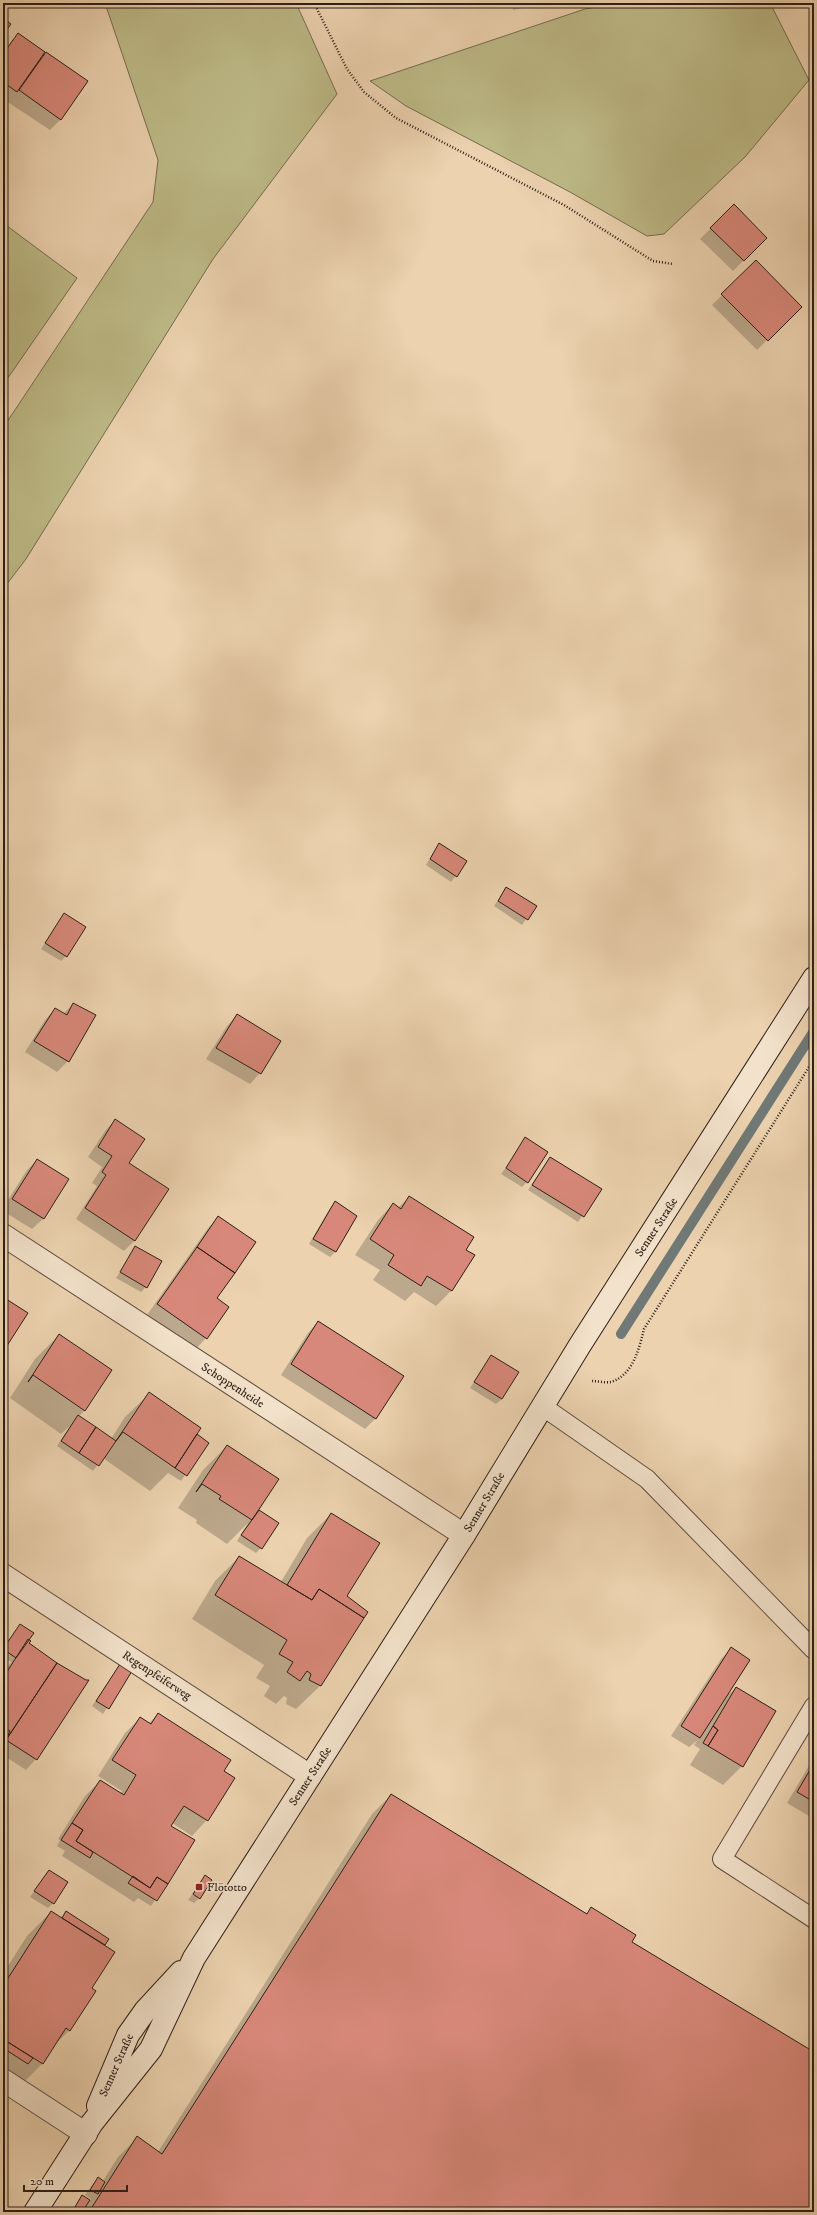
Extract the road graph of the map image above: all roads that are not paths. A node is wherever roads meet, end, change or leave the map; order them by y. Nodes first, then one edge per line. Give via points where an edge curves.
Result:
1 (814, 978) edge
2 (3, 1235) edge
3 (542, 1406) junction
4 (464, 1535) junction
5 (3, 1575) edge
6 (814, 1650) edge
7 (814, 1706) edge
8 (310, 1776) junction
9 (814, 1919) edge
10 (3, 2080) edge
11 (89, 2128) junction
12 (35, 2212) edge

1 - 3 main road, Senner Straße
2 - 4 main road, Schoppenheide
3 - 4 main road, Senner Straße
3 - 6 lane via 647,1479
4 - 8 main road, Senner Straße
5 - 8 main road, Regenpfeiferweg
7 - 9 lane via 722,1859
8 - 11 main road, Senner Straße via 194,1958 151,2049
10 - 11 main road
11 - 12 main road, Senner Straße

